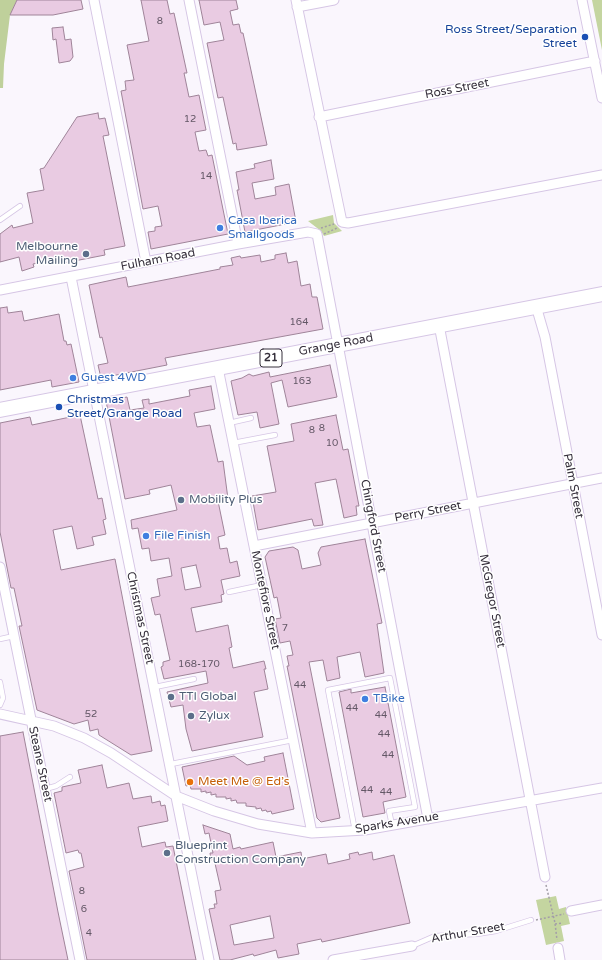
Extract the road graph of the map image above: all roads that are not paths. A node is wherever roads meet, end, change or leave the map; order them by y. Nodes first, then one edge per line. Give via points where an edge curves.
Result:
1 (94, 0) edge
2 (189, 0) edge
3 (334, 0) edge
4 (582, 0) edge
5 (296, 3) edge
6 (595, 61) junction
7 (602, 98) edge
8 (319, 117) junction
9 (602, 175) edge
10 (20, 206) dead end
11 (0, 220) edge
12 (317, 234) joint
13 (238, 244) junction
14 (146, 262) junction
15 (71, 276) junction
16 (0, 290) edge
17 (602, 294) edge
18 (539, 306) junction
19 (439, 325) junction
20 (338, 345) junction
21 (218, 368) junction
22 (94, 392) junction
23 (0, 410) edge
24 (251, 418) dead end
25 (229, 423) junction
26 (275, 435) dead end
27 (233, 443) junction
28 (602, 478) edge
29 (573, 484) junction
30 (472, 503) junction
31 (373, 522) junction
32 (254, 546) junction
33 (0, 567) edge
34 (262, 585) junction
35 (2, 586) edge
36 (229, 592) dead end
37 (602, 635) edge
38 (14, 636) junction
39 (0, 639) edge
40 (194, 679) dead end
41 (0, 682) edge
42 (154, 687) junction
43 (0, 705) edge
44 (0, 714) edge
45 (31, 720) junction
46 (293, 740) junction
47 (171, 764) junction
48 (70, 777) dead end
49 (602, 788) edge
50 (45, 789) junction
51 (176, 796) junction
52 (531, 801) junction
53 (428, 819) junction
54 (392, 825) junction
55 (355, 831) junction
56 (312, 833) junction
57 (544, 877) road end
58 (602, 905) edge
59 (571, 911) road end
60 (530, 920) road end
61 (412, 946) joint
62 (558, 948) road end
63 (80, 960) edge
64 (209, 960) edge
65 (333, 960) edge
66 (560, 960) edge

1 - 14 street
2 - 13 street
3 - 5 street
4 - 6 street
5 - 8 street
6 - 7 street
6 - 8 street, Ross Street
8 - 9 street via 342,222 348,223
10 - 11 lane
12 - 13 street, Fulham Road via 308,232
12 - 20 street, Chingford Street
13 - 14 street, Fulham Road
14 - 15 street, Fulham Road
15 - 16 street, Fulham Road
15 - 22 street, Christmas Street
17 - 18 main road, Grange Road / 21
18 - 19 main road, Grange Road / 21
18 - 29 street, Palm Street
19 - 20 main road, Grange Road / 21
19 - 30 street, McGregor Street
20 - 21 main road, Grange Road / 21
20 - 31 street, Chingford Street
21 - 22 main road, Grange Road / 21
21 - 25 street, Montefiore Street
22 - 23 main road, Grange Road / 21
22 - 42 street, Christmas Street
24 - 25 lane
25 - 27 street, Montefiore Street
26 - 27 lane
27 - 32 street, Montefiore Street
28 - 29 street, Perry Street
29 - 30 street, Perry Street
29 - 37 street, Palm Street
30 - 31 street, Perry Street
30 - 52 street, McGregor Street
31 - 32 street, Perry Street
31 - 53 street, Chingford Street
32 - 34 street, Montefiore Street
33 - 35 street, Steane Street
34 - 36 lane
34 - 46 street, Montefiore Street
35 - 38 street, Steane Street
38 - 39 lane
38 - 45 street, Steane Street
40 - 42 lane
41 - 43 lane via 4,698
42 - 47 street, Christmas Street
44 - 45 street, Sparks Avenue
45 - 50 street, Steane Street
45 - 51 street, Sparks Avenue via 84,738
46 - 47 lane
46 - 56 street, Montefiore Street
47 - 51 street, Christmas Street
48 - 50 lane via 56,786
49 - 52 street, Sparks Avenue
50 - 63 street, Steane Street
51 - 56 street, Sparks Avenue via 258,824
51 - 64 street, Christmas Street
52 - 53 street, Sparks Avenue
52 - 57 street, McGregor Street
53 - 54 street, Sparks Avenue
54 - 55 street, Sparks Avenue
54 - 55 lane via 389,811 415,807 390,678 328,690
55 - 56 street, Sparks Avenue
58 - 59 street
60 - 61 lane, Arthur Street via 484,933 435,936
61 - 65 street, Arthur Street
62 - 66 street

